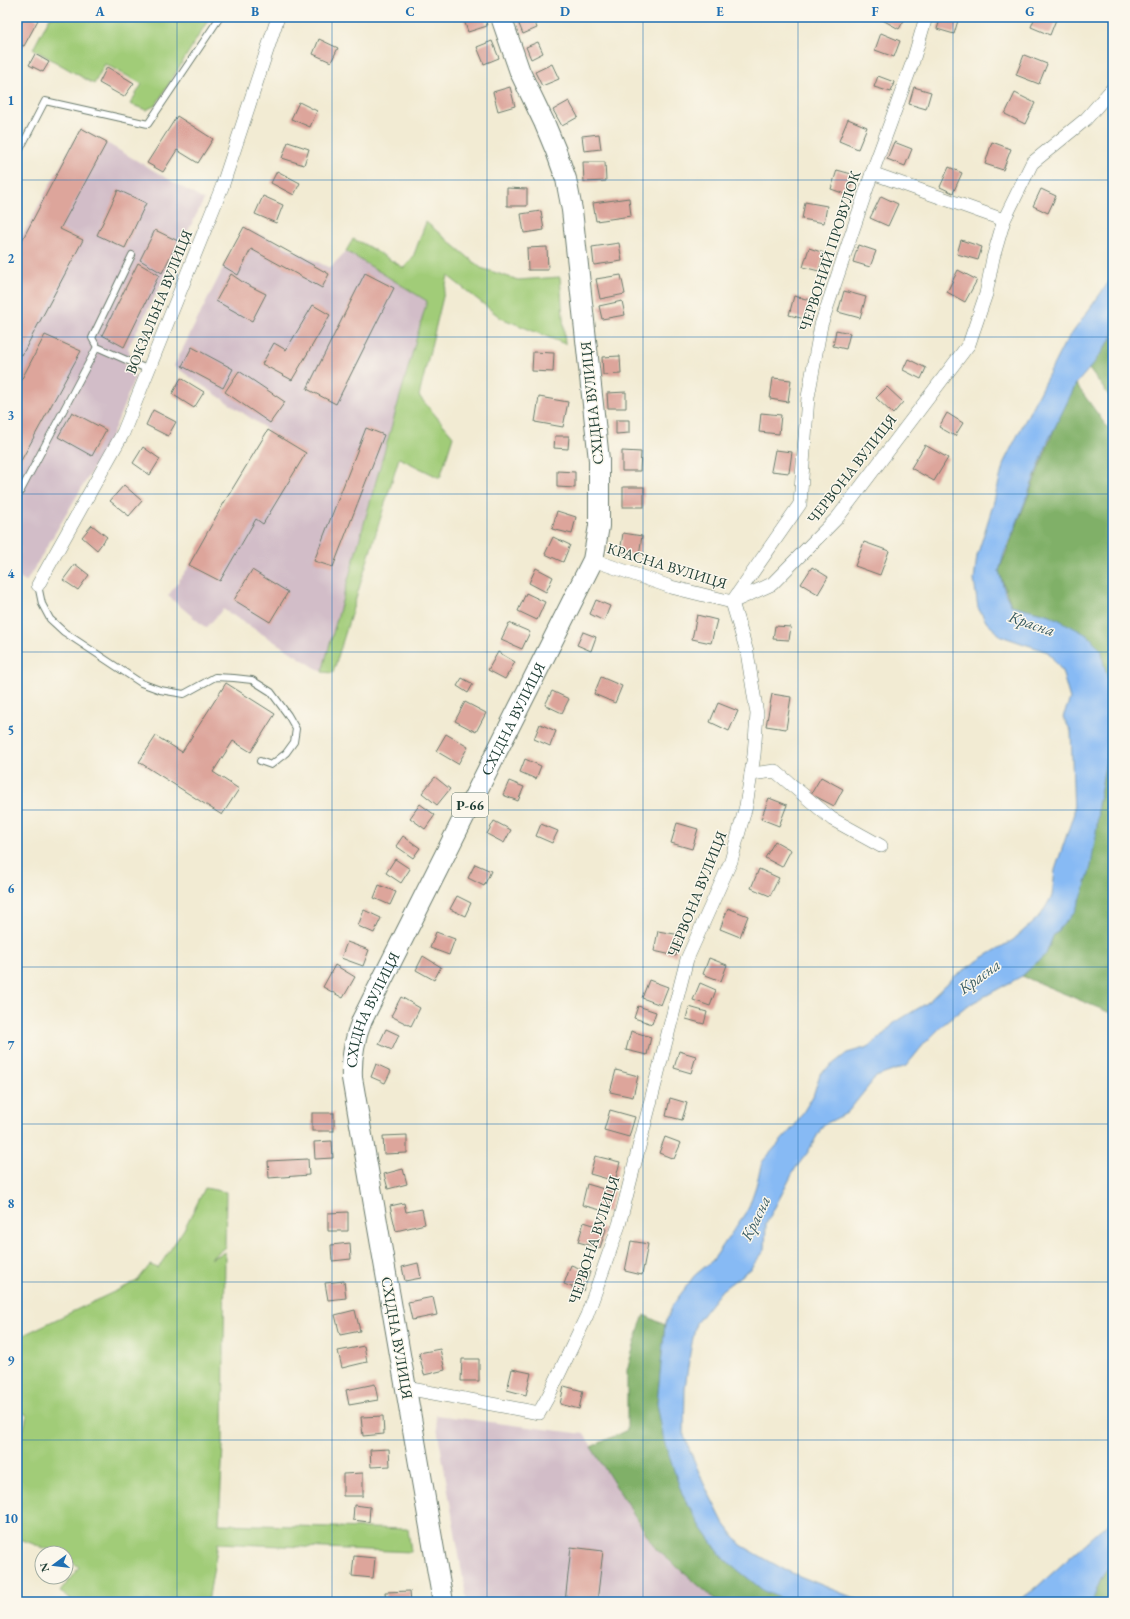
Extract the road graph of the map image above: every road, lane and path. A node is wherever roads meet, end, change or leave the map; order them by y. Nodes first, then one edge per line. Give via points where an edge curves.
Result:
1 (220, 17) edge
2 (278, 17) edge
3 (500, 17) edge
4 (926, 17) edge
5 (1113, 88) edge
6 (17, 155) edge
7 (872, 173) junction
8 (1004, 220) junction
9 (132, 255) dead end
10 (97, 347) junction
11 (149, 370) junction
12 (17, 495) edge
13 (592, 560) junction
14 (38, 585) joint
15 (732, 602) junction
16 (260, 761) dead end
17 (752, 774) junction
18 (881, 846) dead end
19 (406, 1388) junction
20 (443, 1602) edge

1 - 6 lane via 148,124 45,101
2 - 11 street, ВОКЗАЛЬНА ВУЛИЦЯ via 222,187
3 - 13 main road, СХІДНА ВУЛИЦЯ / Р-66 via 520,72 556,151 566,179 572,210 599,460 599,526
4 - 7 street, ЧЕРВОНИЙ ПРОВУЛОК
5 - 8 street, ЧЕРВОНА ВУЛИЦЯ via 1086,119 1032,163
7 - 8 street
7 - 15 street, ЧЕРВОНИЙ ПРОВУЛОК via 821,325 808,397 800,504
8 - 15 street, ЧЕРВОНА ВУЛИЦЯ via 986,294 969,344 838,517 772,584
9 - 10 lane via 92,338
10 - 11 lane
10 - 12 lane
11 - 14 street, ВОКЗАЛЬНА ВУЛИЦЯ via 123,433
13 - 15 street, КРАСНА ВУЛИЦЯ via 671,588
13 - 19 main road, СХІДНА ВУЛИЦЯ / Р-66 via 362,1020 353,1048 352,1078
14 - 16 lane via 42,604 50,619 64,632 141,682 160,690 184,694 215,677 234,678 252,680 271,692 296,729 294,742 286,753 271,765
15 - 17 street, ЧЕРВОНА ВУЛИЦЯ via 747,652 757,714
17 - 18 street via 775,771 832,819
17 - 19 street, ЧЕРВОНА ВУЛИЦЯ via 731,861 687,959 619,1225 587,1315 549,1395 538,1413
19 - 20 main road, СХІДНА ВУЛИЦЯ / Р-66

